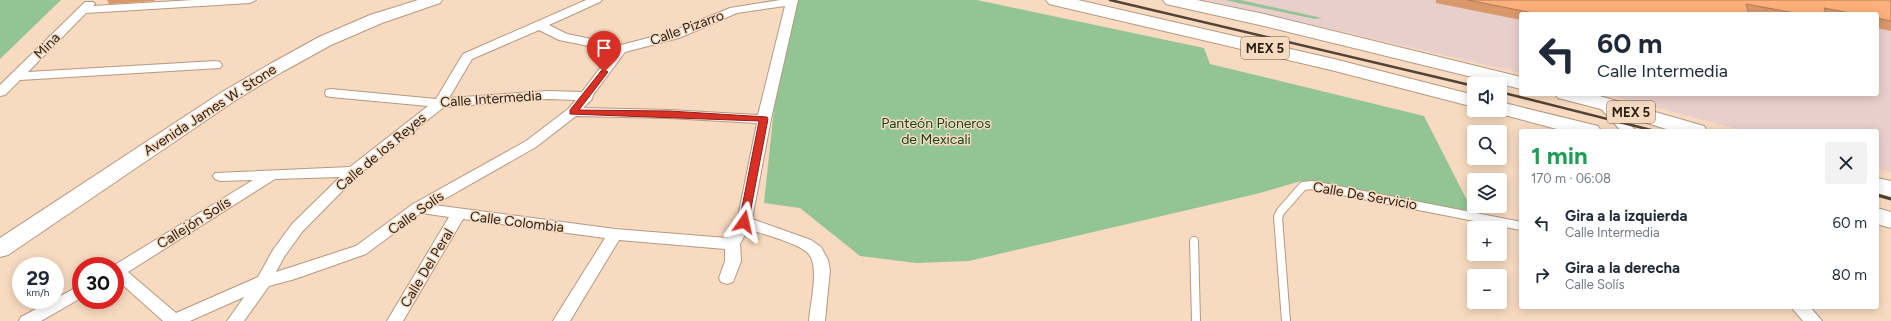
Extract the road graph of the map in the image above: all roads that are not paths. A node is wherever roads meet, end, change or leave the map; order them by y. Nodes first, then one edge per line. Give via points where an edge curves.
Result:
1 (93, 0) edge
2 (250, 0) edge
3 (434, 0) edge
4 (596, 0) edge
5 (1055, 0) edge
6 (1172, 0) edge
7 (791, 1) edge
8 (733, 5) edge
9 (83, 10) junction
10 (539, 25) junction
11 (621, 49) junction
12 (216, 65) dead end
13 (16, 76) junction
14 (1519, 83) edge
15 (0, 92) edge
16 (331, 93) dead end
17 (587, 96) junction
18 (1573, 96) edge
19 (1467, 99) edge
20 (440, 103) junction
21 (1602, 103) junction
22 (1507, 110) edge
23 (573, 112) junction
24 (764, 119) junction
25 (1582, 129) edge
26 (1627, 129) edge
27 (1689, 129) edge
28 (353, 172) junction
29 (273, 174) junction
30 (220, 176) dead end
31 (1879, 186) edge
32 (1891, 189) edge
33 (418, 208) junction
34 (458, 214) junction
35 (1879, 217) edge
36 (1891, 220) edge
37 (744, 222) junction
38 (1519, 226) edge
39 (615, 234) junction
40 (1194, 241) dead end
41 (732, 244) junction
42 (0, 249) edge
43 (124, 267) edge
44 (727, 278) dead end
45 (124, 279) edge
46 (264, 281) junction
47 (72, 296) edge
48 (1801, 309) edge
49 (27, 321) edge
50 (174, 321) edge
51 (235, 321) edge
52 (395, 321) edge
53 (561, 321) edge
54 (817, 321) edge
55 (1196, 321) edge
56 (1286, 321) edge
57 (1814, 321) edge

1 - 9 street, Mina
2 - 9 street
3 - 42 main road, Avenida James W. Stone via 376,19 324,41 276,68 229,96
4 - 10 street
5 - 19 main road, MEX 5 via 1326,63
6 - 14 main road, MEX 5
7 - 8 street, Calle Pizarro
7 - 24 street
8 - 11 street, Calle Pizarro via 675,35
9 - 13 street, Mina
10 - 11 street, Calle Pizarro via 563,37
10 - 20 street, Calle de los Reyes via 467,57
11 - 17 street, Calle Solís
12 - 13 street
13 - 15 street, Mina
16 - 20 street, Calle Intermedia
17 - 20 street, Calle Intermedia via 548,95
17 - 23 street, Calle Solís
18 - 21 main road, MEX 5
20 - 28 street, Calle de los Reyes
21 - 26 street
21 - 27 main road, MEX 5
22 - 25 main road, MEX 5
23 - 24 street
23 - 33 street, Calle Solís via 531,144
24 - 37 street
28 - 29 street, Callejón Solís
28 - 46 street, Calle de los Reyes via 297,228 278,254
29 - 30 street, Callejón Solís
29 - 43 street, Callejón Solís
31 - 32 main road
33 - 34 street, Calle Colombia
33 - 46 street, Calle Solís via 361,250
34 - 39 street, Calle Colombia
34 - 52 street, Calle Del Peral
35 - 36 main road
37 - 41 street
37 - 54 street via 806,244 816,251 822,270
38 - 56 lane, Calle De Servicio via 1312,185 1303,186 1278,218
39 - 41 street, Calle Colombia
39 - 53 street
40 - 55 lane
41 - 44 street via 735,254
45 - 50 street
46 - 50 street, Calle Solís
46 - 51 street, Calle de los Reyes
47 - 49 street
48 - 57 street

